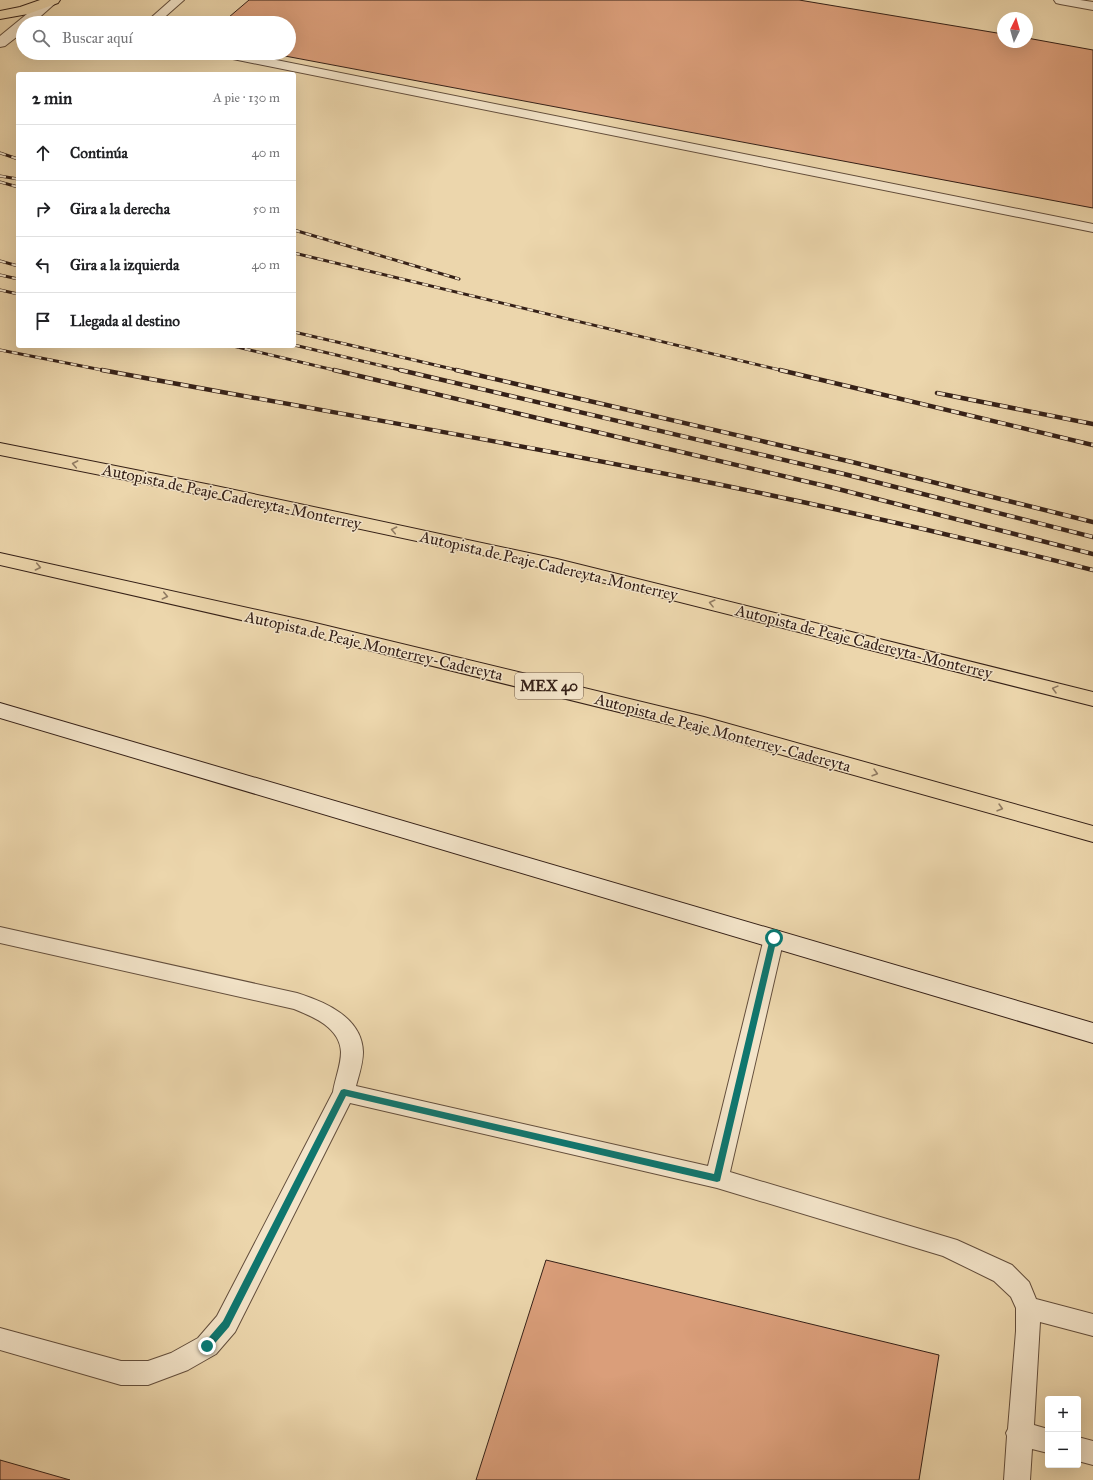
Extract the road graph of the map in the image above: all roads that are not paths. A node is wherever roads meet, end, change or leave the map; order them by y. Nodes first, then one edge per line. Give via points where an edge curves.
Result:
1 (52, 0) edge
2 (178, 0) edge
3 (1060, 0) edge
4 (1093, 6) edge
5 (0, 15) edge
6 (33, 16) edge
7 (159, 16) edge
8 (16, 30) edge
9 (0, 43) edge
10 (258, 60) edge
11 (1093, 228) edge
12 (0, 449) edge
13 (0, 559) edge
14 (1093, 699) edge
15 (0, 710) edge
16 (1093, 834) edge
17 (0, 935) edge
18 (774, 938) junction
19 (1093, 1033) edge
20 (344, 1092) junction
21 (717, 1178) junction
22 (1028, 1308) junction
23 (1093, 1325) edge
24 (0, 1339) edge
25 (1019, 1433) junction
26 (1045, 1440) edge
27 (1081, 1450) edge
28 (1093, 1453) edge
29 (1017, 1480) edge

1 - 5 highway via 23,11
1 - 6 street
2 - 7 lane
3 - 4 lane
8 - 9 street
10 - 11 lane
14 -> 12 highway, Autopista de Peaje Cadereyta-Monterrey via 557,565
13 -> 16 highway, Autopista de Peaje Monterrey-Cadereyta / MEX 40 via 307,628 697,723
15 - 18 street
17 - 20 lane via 297,1001 319,1010 338,1022 350,1038 352,1053
18 - 19 street
18 - 21 lane
20 - 21 lane
20 - 24 lane via 226,1324 207,1346 179,1362 148,1373 121,1373
21 - 22 lane via 949,1247 1003,1273 1020,1290
22 - 23 lane
22 - 25 lane
25 - 26 lane
25 - 29 lane
27 - 28 lane

